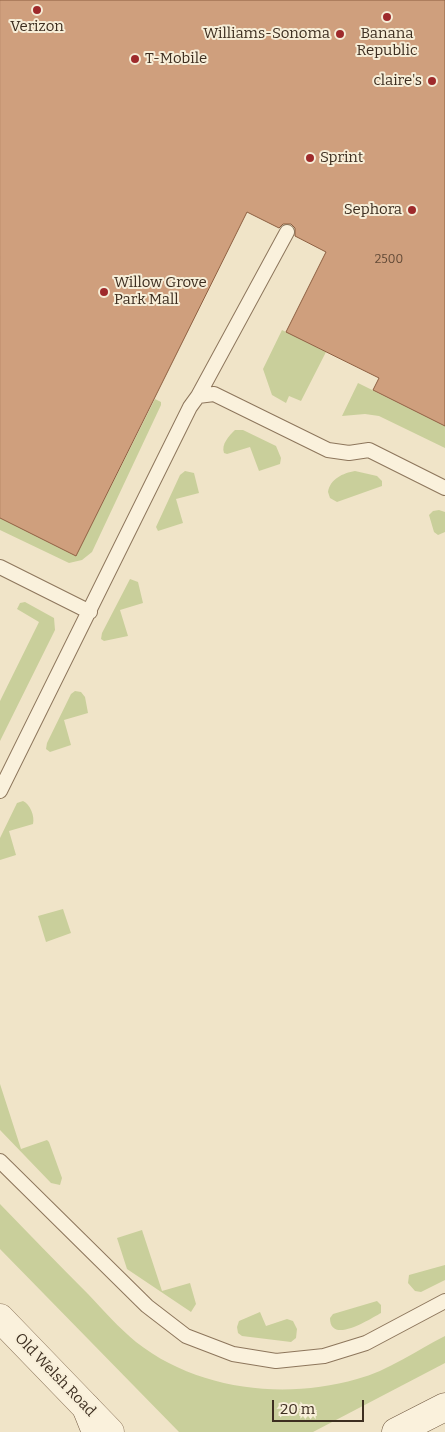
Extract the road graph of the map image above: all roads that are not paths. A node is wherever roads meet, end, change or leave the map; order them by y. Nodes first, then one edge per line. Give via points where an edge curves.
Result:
1 (287, 232) dead end
2 (198, 396) junction
3 (445, 488) edge
4 (0, 567) edge
5 (90, 612) junction
6 (0, 792) edge
7 (0, 1161) edge
8 (445, 1301) edge
9 (0, 1318) edge
10 (445, 1408) edge
11 (91, 1420) edge
12 (110, 1432) edge
13 (396, 1432) edge

1 - 2 lane
2 - 3 lane via 214,394 328,450 349,453 368,450
2 - 5 lane
4 - 5 lane
5 - 6 lane
7 - 8 lane via 147,1306 186,1336 232,1354 276,1361 324,1356 366,1343
9 - 11 street, Old Welsh Road
10 - 13 street
11 - 12 street, Old Welsh Road

